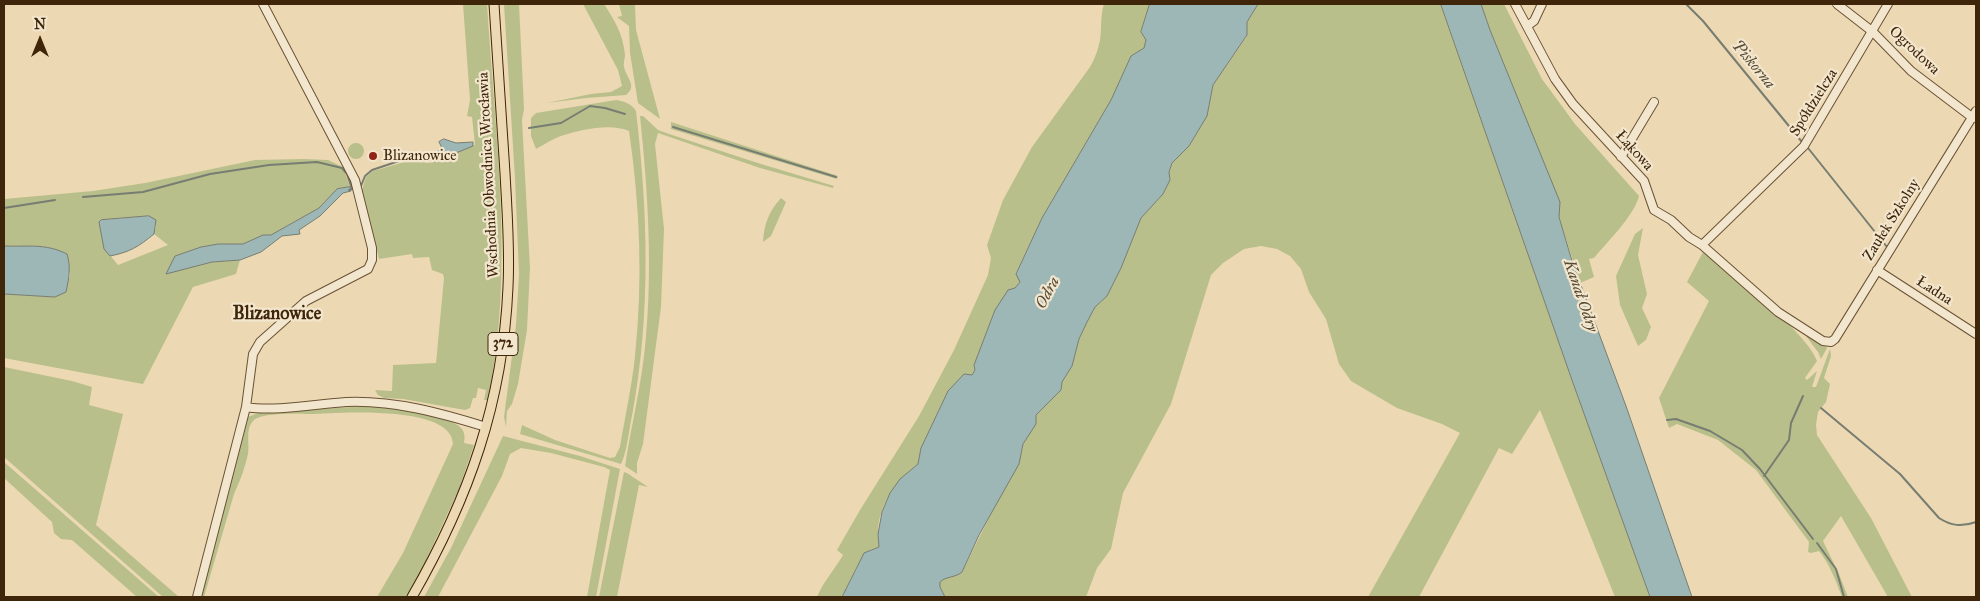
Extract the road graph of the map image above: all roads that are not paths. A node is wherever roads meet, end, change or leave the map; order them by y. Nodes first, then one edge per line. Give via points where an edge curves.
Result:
1 (263, 4) edge
2 (494, 4) edge
3 (1515, 4) edge
4 (1542, 4) edge
5 (1837, 4) edge
6 (1888, 4) edge
7 (1527, 26) junction
8 (1873, 32) junction
9 (1654, 102) dead end
10 (1974, 114) edge
11 (1621, 157) junction
12 (1702, 245) junction
13 (1876, 270) junction
14 (1976, 334) edge
15 (1831, 342) joint
16 (246, 407) junction
17 (486, 427) junction
18 (196, 597) edge
19 (412, 597) edge

1 - 16 street via 351,170 372,256 368,269 306,301 258,344 253,354
2 - 17 main road, Wschodnia Obwodnica Wrocławia / 372 via 508,227 508,285 502,357
3 - 7 street, Łąkowa
4 - 7 street via 1534,21
5 - 8 street, Ogrodowa
6 - 8 street, Spółdzielcza
7 - 11 street, Łąkowa via 1555,79
8 - 10 street, Ogrodowa via 1911,71
8 - 12 street, Spółdzielcza via 1804,146
9 - 11 street
10 - 13 street, Zaułek Szkolny
11 - 12 street, Łąkowa via 1644,181 1654,210
12 - 15 street, Łąkowa via 1778,312 1823,341
13 - 14 street, Ładna
13 - 15 street, Zaułek Szkolny
16 - 17 street via 391,403
16 - 18 street
17 - 19 main road, Wschodnia Obwodnica Wrocławia / 372 via 466,491 442,545

